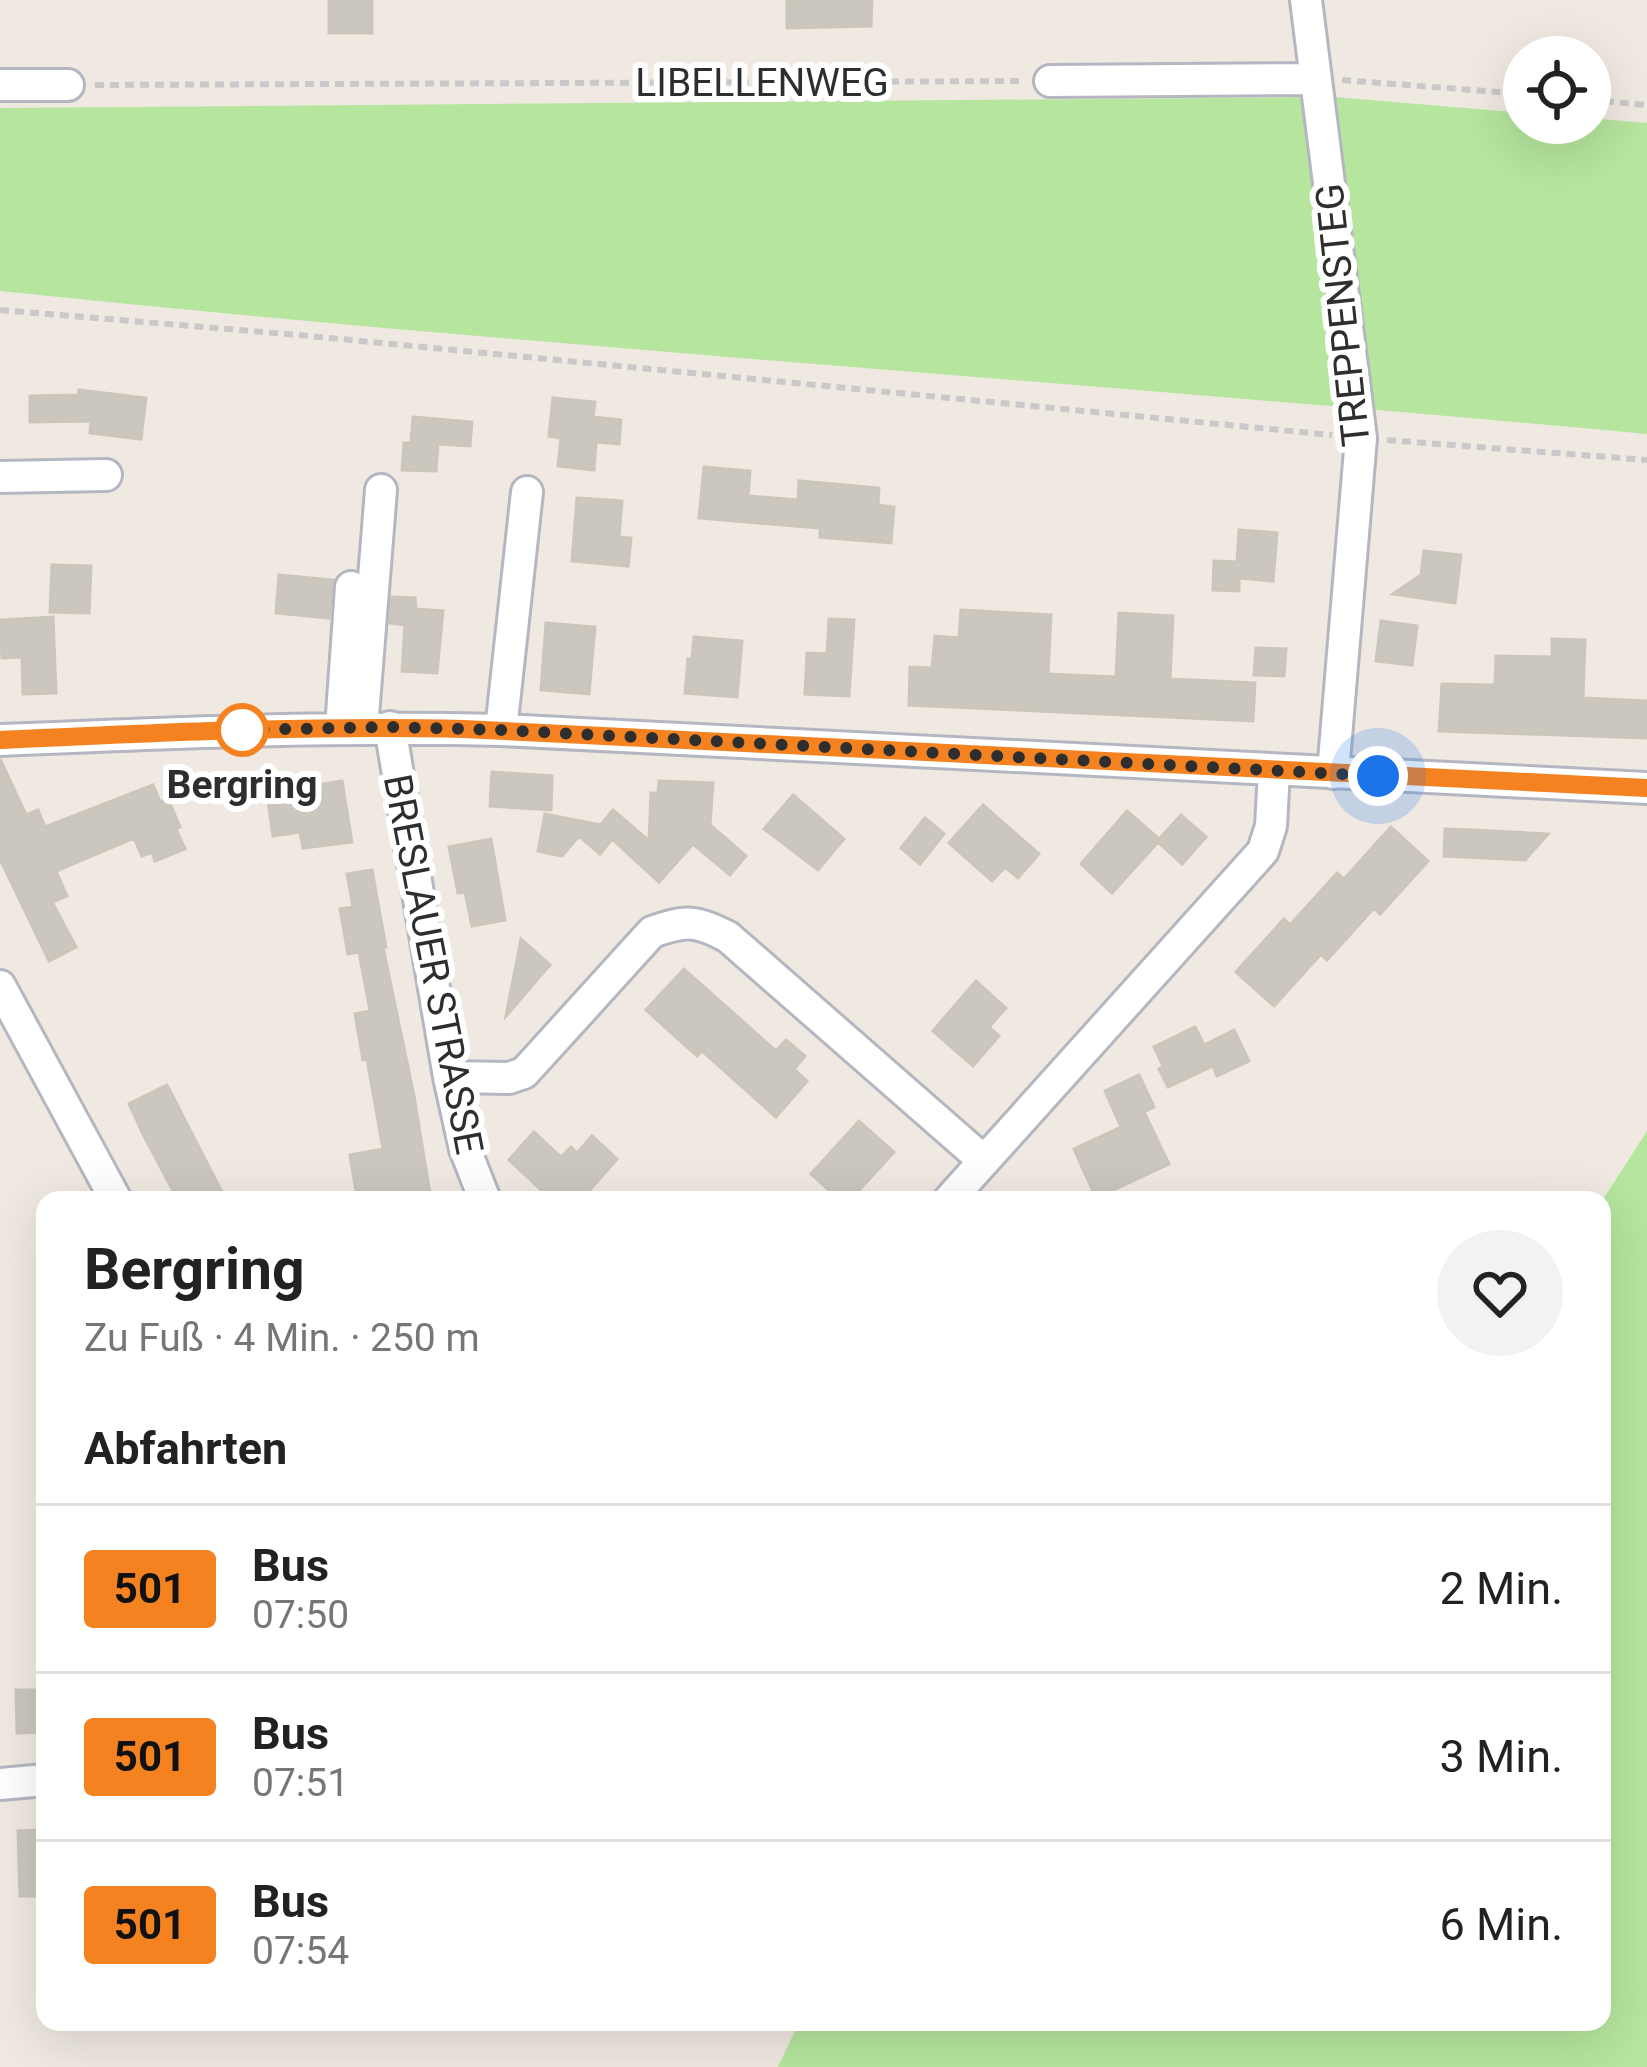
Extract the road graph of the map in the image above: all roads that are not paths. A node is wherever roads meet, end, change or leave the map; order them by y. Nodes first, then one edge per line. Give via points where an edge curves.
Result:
1 (1306, 0) edge
2 (1315, 80) junction
3 (1050, 81) road end
4 (0, 85) edge
5 (68, 85) road end
6 (106, 475) dead end
7 (0, 477) edge
8 (381, 490) dead end
9 (527, 492) dead end
10 (351, 587) dead end
11 (364, 728) junction
12 (501, 730) junction
13 (0, 740) edge
14 (1274, 771) junction
15 (1333, 773) junction
16 (1647, 788) edge
17 (4, 1002) edge
18 (449, 1077) junction
19 (984, 1161) junction
20 (111, 1191) edge
21 (481, 1191) edge
22 (957, 1191) edge
23 (36, 1781) edge
24 (0, 1784) edge

1 - 2 street, TREPPENSTEG
2 - 3 street
2 - 15 street, TREPPENSTEG via 1361,438
4 - 5 street
6 - 7 street
8 - 11 street
9 - 12 street
10 - 11 street
11 - 12 street
11 - 13 street
11 - 18 street, BRESLAUER STRASSE
12 - 14 street
14 - 15 street
14 - 19 street via 1262,851
15 - 16 street
17 - 20 street
18 - 19 street via 524,1072 652,932 702,923 728,937
18 - 21 street, BRESLAUER STRASSE
19 - 22 street
23 - 24 street

